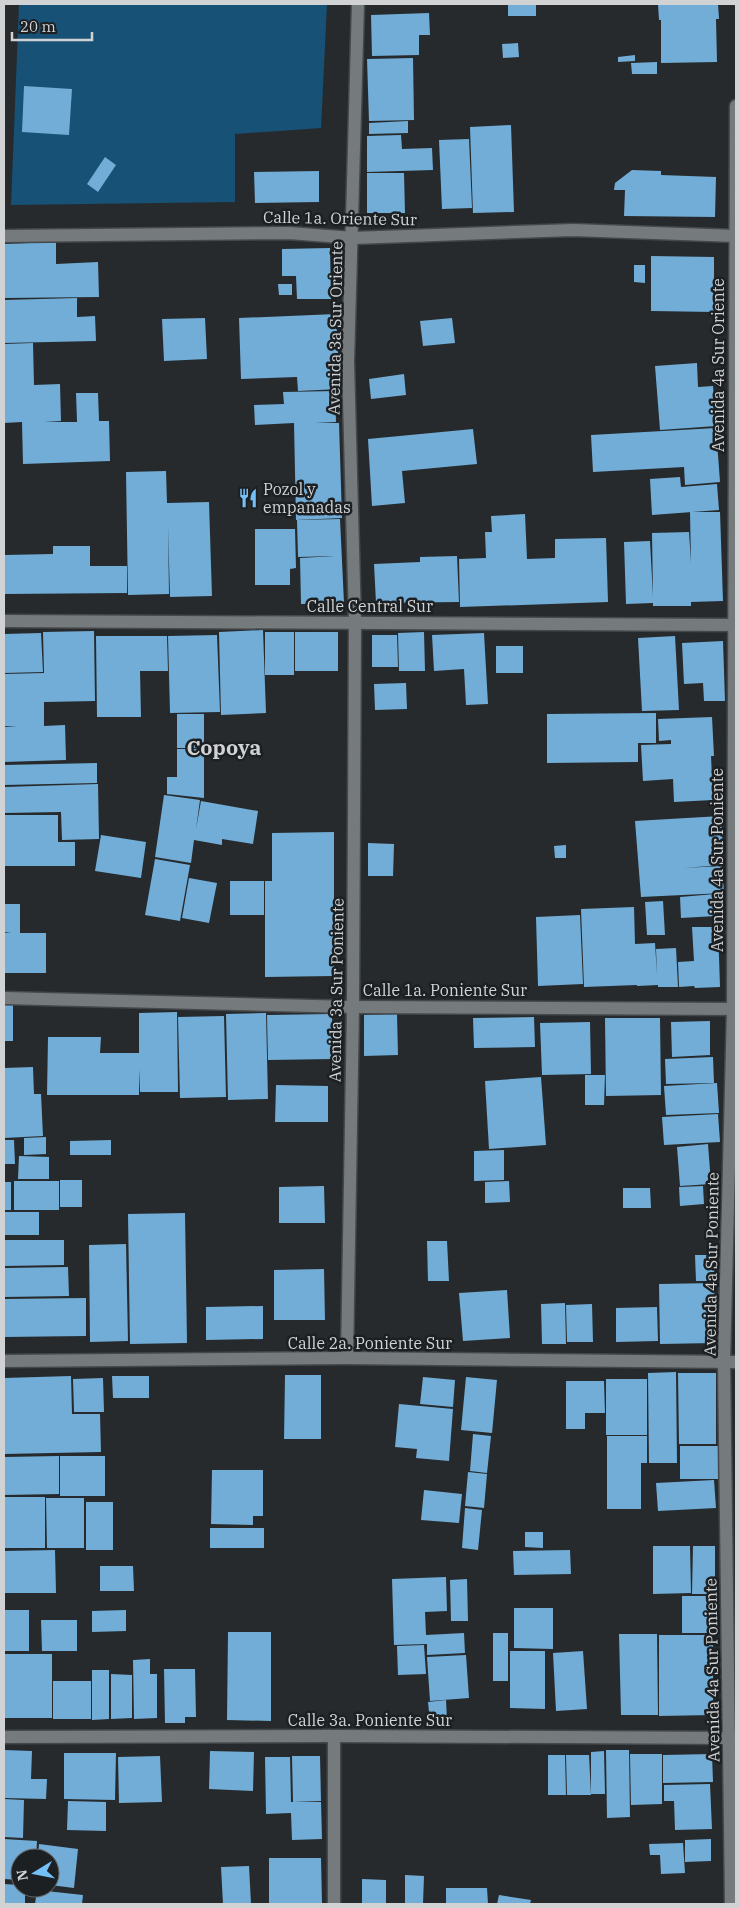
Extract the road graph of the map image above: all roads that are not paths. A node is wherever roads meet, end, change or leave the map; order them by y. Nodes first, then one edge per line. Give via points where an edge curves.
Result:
1 (358, 4) edge
2 (736, 106) edge
3 (4, 236) edge
4 (735, 236) edge
5 (352, 238) junction
6 (4, 621) edge
7 (355, 622) junction
8 (735, 625) edge
9 (4, 998) edge
10 (353, 1007) junction
11 (735, 1009) edge
12 (347, 1358) junction
13 (4, 1361) edge
14 (730, 1362) edge
15 (334, 1736) junction
16 (4, 1737) edge
17 (733, 1738) edge
18 (334, 1904) edge
19 (731, 1904) edge

1 - 5 street, Avenida 3a Sur Oriente
2 - 4 street, Avenida 4a Sur Oriente
3 - 5 street, Calle 1a. Oriente Sur via 289,233
4 - 5 street, Calle 1a. Oriente Sur via 573,230
4 - 8 street, Avenida 4a Sur Oriente
5 - 7 street, Avenida 3a Sur Oriente via 348,362
6 - 7 street, Calle Central Sur
7 - 8 street, Calle Central Sur
7 - 10 street, Avenida 3a Sur Poniente
8 - 11 street, Avenida 4a Sur Poniente
9 - 10 street, Calle 1a. Poniente Sur
10 - 11 street, Calle 1a. Poniente Sur
10 - 12 street, Avenida 3a Sur Poniente
11 - 14 street, Avenida 4a Sur Poniente
12 - 13 street, Calle 2a. Poniente Sur
12 - 14 street, Calle 2a. Poniente Sur
14 - 17 street, Avenida 4a Sur Poniente
15 - 16 street, Calle 3a. Poniente Sur
15 - 17 street, Calle 3a. Poniente Sur
15 - 18 street
17 - 19 street, Avenida 4a Sur Poniente

